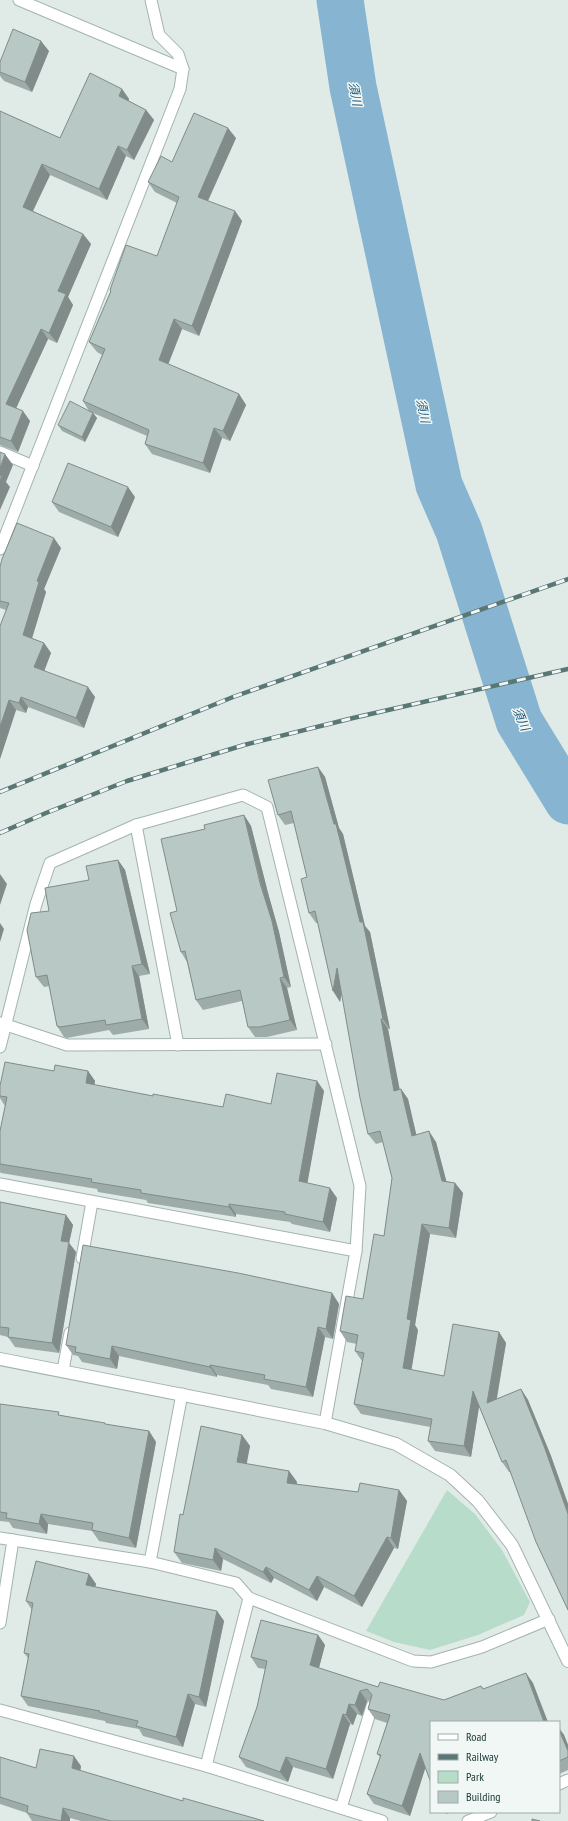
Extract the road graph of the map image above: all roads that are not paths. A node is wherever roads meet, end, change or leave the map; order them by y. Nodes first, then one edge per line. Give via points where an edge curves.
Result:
1 (19, 0) edge
2 (151, 0) edge
3 (183, 69) junction
4 (0, 452) edge
5 (33, 466) junction
6 (0, 549) edge
7 (136, 825) junction
8 (3, 1024) edge
9 (326, 1044) junction
10 (178, 1045) junction
11 (0, 1047) edge
12 (0, 1184) edge
13 (92, 1202) junction
14 (356, 1251) junction
15 (80, 1271) edge
16 (71, 1324) edge
17 (0, 1359) edge
18 (63, 1370) junction
19 (182, 1394) junction
20 (325, 1423) junction
21 (0, 1538) edge
22 (13, 1540) junction
23 (150, 1562) junction
24 (249, 1598) junction
25 (549, 1619) junction
26 (0, 1623) edge
27 (568, 1661) edge
28 (372, 1706) edge
29 (0, 1710) edge
30 (206, 1766) junction
31 (341, 1808) junction
32 (488, 1813) edge
33 (382, 1821) edge
34 (468, 1821) edge

1 - 3 lane
2 - 3 lane via 159,35 178,54
3 - 5 lane via 180,88
4 - 5 lane
5 - 6 lane
7 - 8 lane via 50,863
7 - 9 lane via 243,795 267,807
7 - 10 lane
8 - 10 lane via 67,1045
8 - 11 lane
9 - 10 lane
9 - 14 lane via 360,1186
12 - 13 lane
13 - 14 lane
13 - 15 lane
14 - 20 lane
16 - 18 lane
17 - 18 street
18 - 19 street
19 - 20 street
19 - 23 lane
20 - 25 street via 396,1444 450,1475 478,1501 512,1545
21 - 22 lane
22 - 23 lane
22 - 26 lane
23 - 24 lane via 236,1583
24 - 25 lane via 396,1654 431,1662 482,1647
24 - 30 lane
25 - 27 street
28 - 31 lane
29 - 30 lane
30 - 31 lane
31 - 33 lane
32 - 34 lane

